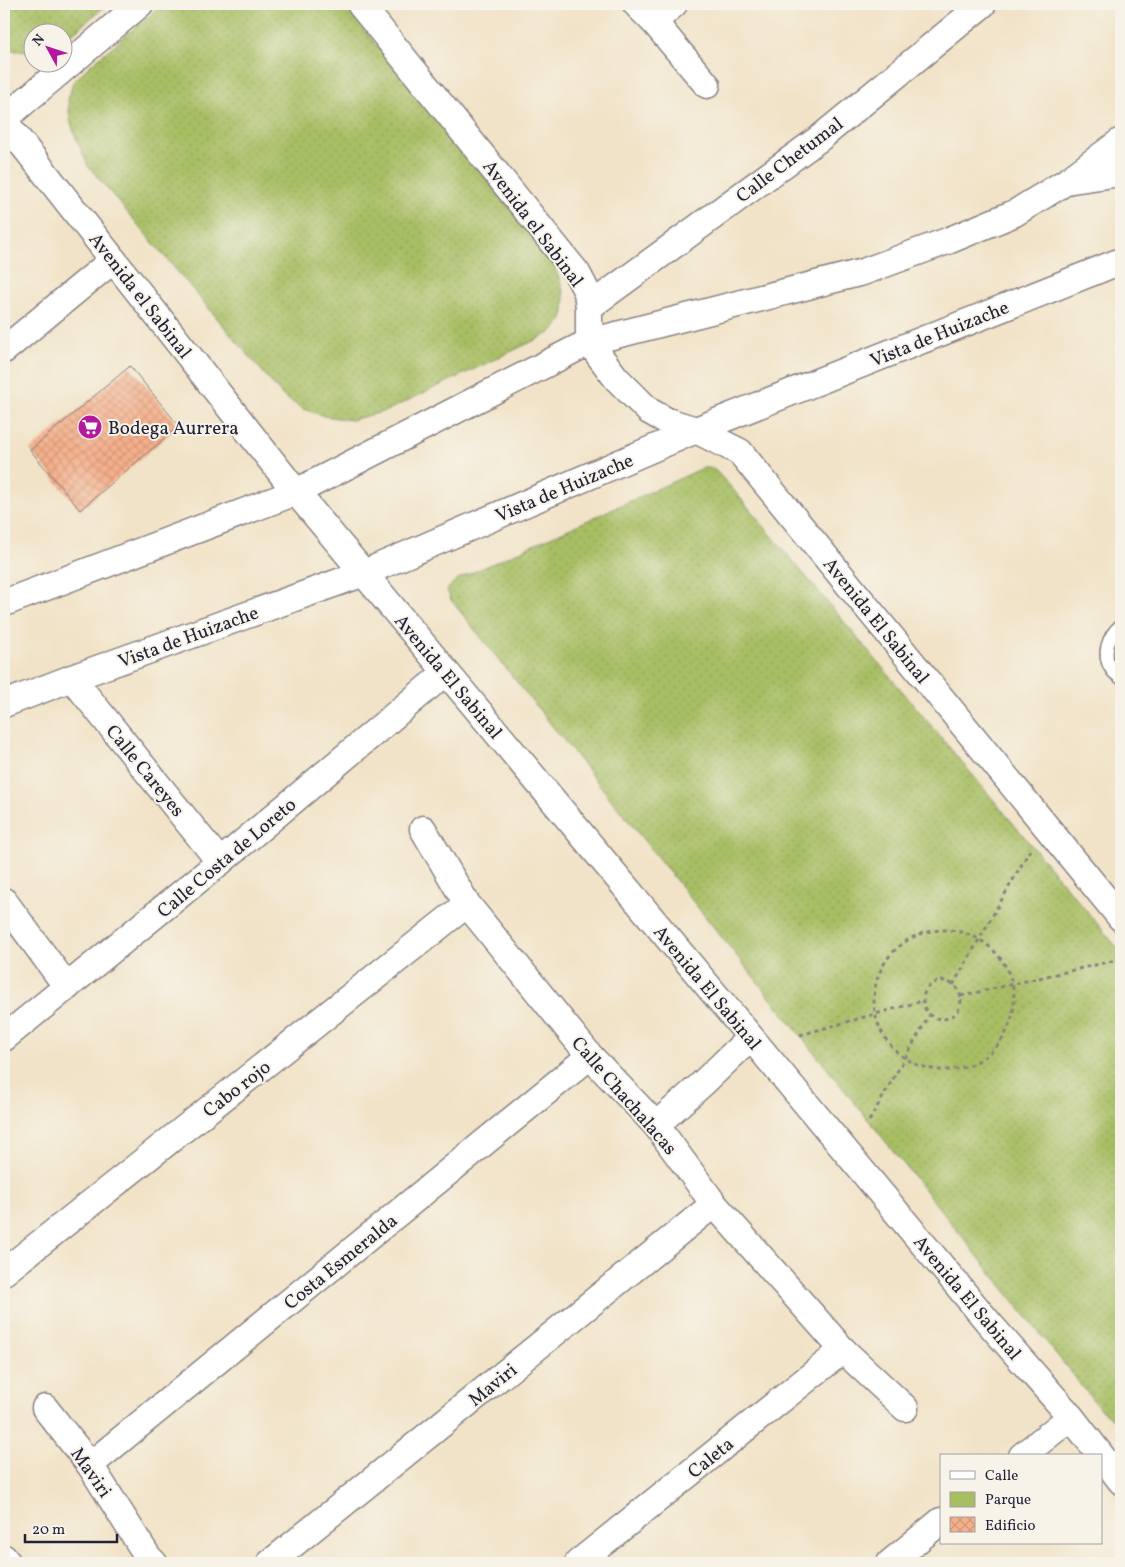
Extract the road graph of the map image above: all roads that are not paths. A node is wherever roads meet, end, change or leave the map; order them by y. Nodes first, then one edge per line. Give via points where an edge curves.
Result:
1 (140, 4) edge
2 (674, 4) edge
3 (983, 4) edge
4 (371, 8) edge
5 (645, 13) edge
6 (707, 85) dead end
7 (4, 120) edge
8 (1121, 141) edge
9 (1121, 173) edge
10 (1068, 180) junction
11 (114, 260) junction
12 (1121, 261) edge
13 (589, 307) junction
14 (589, 342) junction
15 (4, 350) edge
16 (696, 430) junction
17 (296, 492) junction
18 (364, 573) junction
19 (4, 603) edge
20 (1121, 625) edge
21 (445, 672) junction
22 (72, 678) junction
23 (1121, 678) edge
24 (4, 704) edge
25 (423, 829) dead end
26 (220, 862) junction
27 (4, 901) edge
28 (468, 904) junction
29 (1121, 918) edge
30 (67, 986) junction
31 (4, 1038) edge
32 (750, 1038) junction
33 (590, 1056) junction
34 (656, 1125) junction
35 (714, 1204) junction
36 (4, 1272) edge
37 (843, 1350) junction
38 (44, 1408) dead end
39 (905, 1408) dead end
40 (1071, 1417) junction
41 (1025, 1454) edge
42 (90, 1465) junction
43 (1119, 1474) edge
44 (940, 1522) edge
45 (4, 1558) edge
46 (147, 1561) edge
47 (8, 1563) edge
48 (270, 1563) edge
49 (578, 1563) edge
50 (890, 1563) edge

1 - 7 street
2 - 5 street
3 - 13 street, Calle Chetumal via 820,138
4 - 13 street, Avenida el Sabinal via 577,273
5 - 6 street
7 - 11 street, Avenida el Sabinal
8 - 10 street
9 - 10 street
10 - 14 street via 1015,212 863,272
11 - 15 street
11 - 17 street, Avenida el Sabinal
12 - 16 street, Vista de Huizache
13 - 14 street, Avenida el Sabinal
14 - 16 street via 616,378 648,411
14 - 17 street
16 - 18 street, Vista de Huizache
16 - 29 street, Avenida El Sabinal via 740,452
17 - 18 street, Avenida El Sabinal
17 - 19 street
18 - 21 street, Avenida El Sabinal
18 - 22 street, Vista de Huizache
20 - 23 lane via 1108,641 1106,655 1112,670
21 - 26 street, Calle Costa de Loreto
21 - 32 street, Avenida El Sabinal
22 - 24 street, Vista de Huizache
22 - 26 street, Calle Careyes
25 - 28 street, Calle Chachalacas
26 - 30 street, Calle Costa de Loreto
27 - 30 street
28 - 33 street, Calle Chachalacas
28 - 36 street, Cabo rojo
30 - 31 street, Calle Costa de Loreto
32 - 34 street
32 - 40 street, Avenida El Sabinal via 982,1316
33 - 34 street, Calle Chachalacas
33 - 42 street, Costa Esmeralda
34 - 35 street, Calle Chachalacas
35 - 37 street, Calle Chachalacas
35 - 48 street, Maviri
37 - 39 street, Calle Chachalacas
37 - 49 street, Caleta
38 - 42 street, Maviri
40 - 41 street
40 - 43 street, Avenida El Sabinal
42 - 46 street, Maviri
44 - 50 street
45 - 47 street

